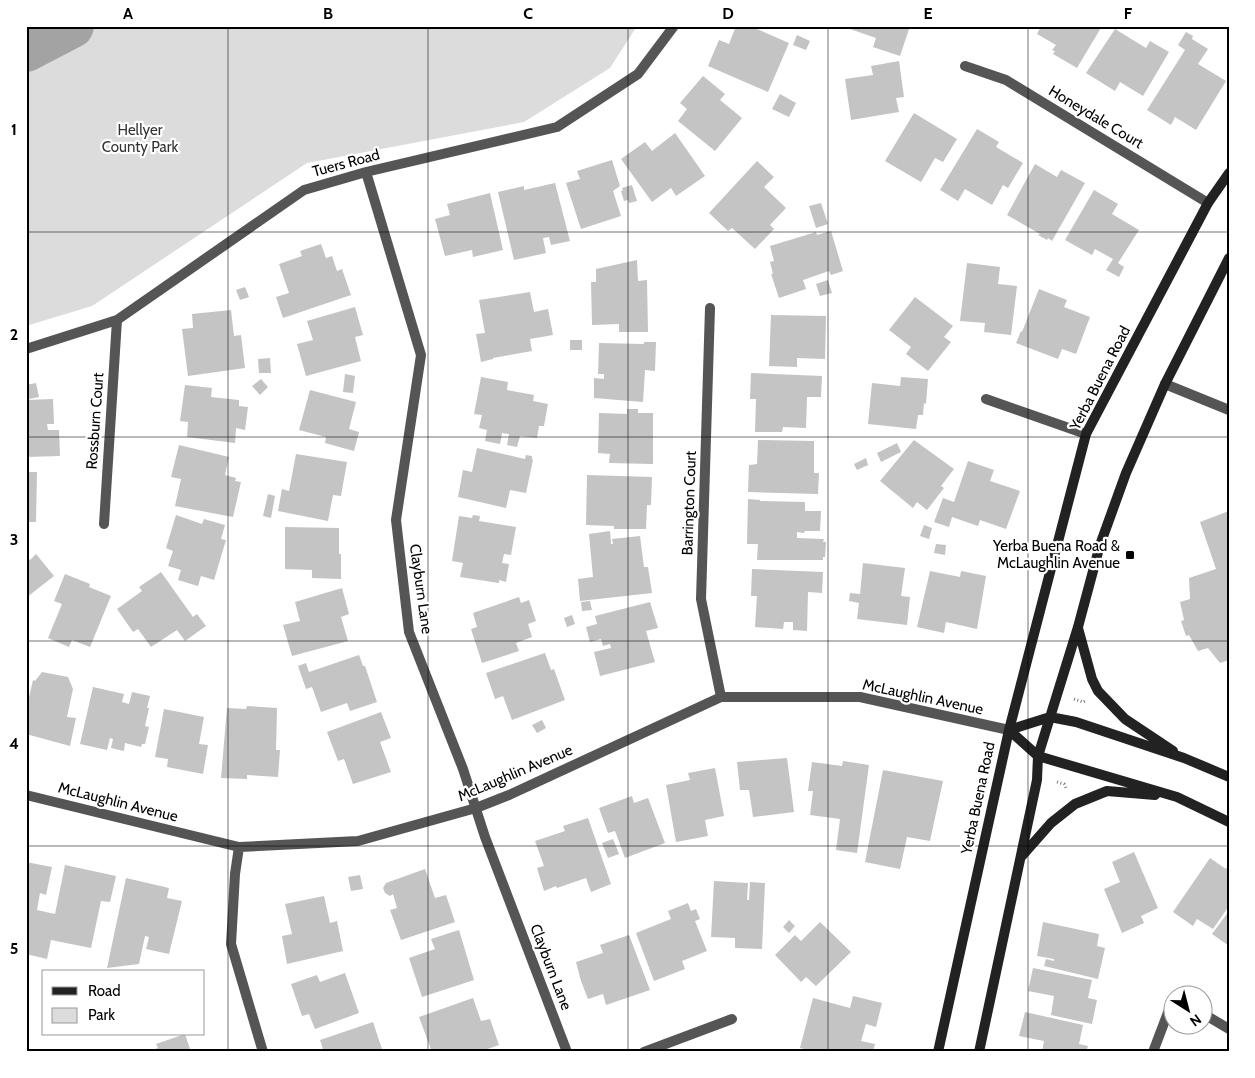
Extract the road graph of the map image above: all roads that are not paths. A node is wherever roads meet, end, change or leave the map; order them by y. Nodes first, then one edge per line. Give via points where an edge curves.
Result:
1 (674, 26) edge
2 (965, 66) dead end
3 (366, 172) junction
4 (1229, 172) edge
5 (1208, 203) junction
6 (1229, 258) edge
7 (710, 308) dead end
8 (117, 320) junction
9 (26, 350) edge
10 (1165, 384) junction
11 (986, 399) dead end
12 (1229, 410) edge
13 (1086, 434) junction
14 (104, 524) dead end
15 (1078, 627) junction
16 (720, 697) junction
17 (1050, 717) junction
18 (1008, 730) junction
19 (1038, 756) junction
20 (1184, 758) junction
21 (1229, 777) edge
22 (26, 795) edge
23 (1177, 797) junction
24 (476, 808) junction
25 (1229, 822) edge
26 (239, 847) junction
27 (1020, 857) junction
28 (732, 1019) dead end
29 (1212, 1019) edge
30 (1162, 1028) edge
31 (1229, 1029) edge
32 (263, 1052) edge
33 (567, 1052) edge
34 (644, 1052) edge
35 (938, 1052) edge
36 (979, 1052) edge
37 (1153, 1052) edge

1 - 3 street, Tuers Road via 638,74 557,128
2 - 5 street, Honeydale Court via 1006,80
3 - 8 street, Tuers Road via 304,190
3 - 24 street, Clayburn Lane via 421,355 396,520 409,632
4 - 5 main road, Yerba Buena Road
5 - 13 main road, Yerba Buena Road
6 - 10 main road
7 - 16 street, Barrington Court via 701,599
8 - 9 street, Tuers Road
8 - 14 street, Rossburn Court
10 - 12 street
10 - 15 main road via 1126,473 1100,545
11 - 13 street
13 - 18 main road, Yerba Buena Road
15 - 17 main road
15 - 20 main road via 1098,691 1125,719
16 - 18 street, McLaughlin Avenue via 860,697
16 - 24 street, McLaughlin Avenue
17 - 18 main road, McLaughlin Avenue
17 - 19 main road
17 - 20 main road, McLaughlin Avenue via 1076,722
18 - 19 main road, McLaughlin Avenue
18 - 35 main road, Yerba Buena Road
19 - 23 main road, McLaughlin Avenue
19 - 27 main road via 1037,780
20 - 21 main road, McLaughlin Avenue
22 - 26 street, McLaughlin Avenue
23 - 25 main road, McLaughlin Avenue
23 - 27 main road via 1107,791 1075,804 1051,823
24 - 26 street, McLaughlin Avenue via 358,841
24 - 33 street, Clayburn Lane
26 - 32 street via 231,944
27 - 36 main road
28 - 34 street
29 - 31 street
30 - 37 street

